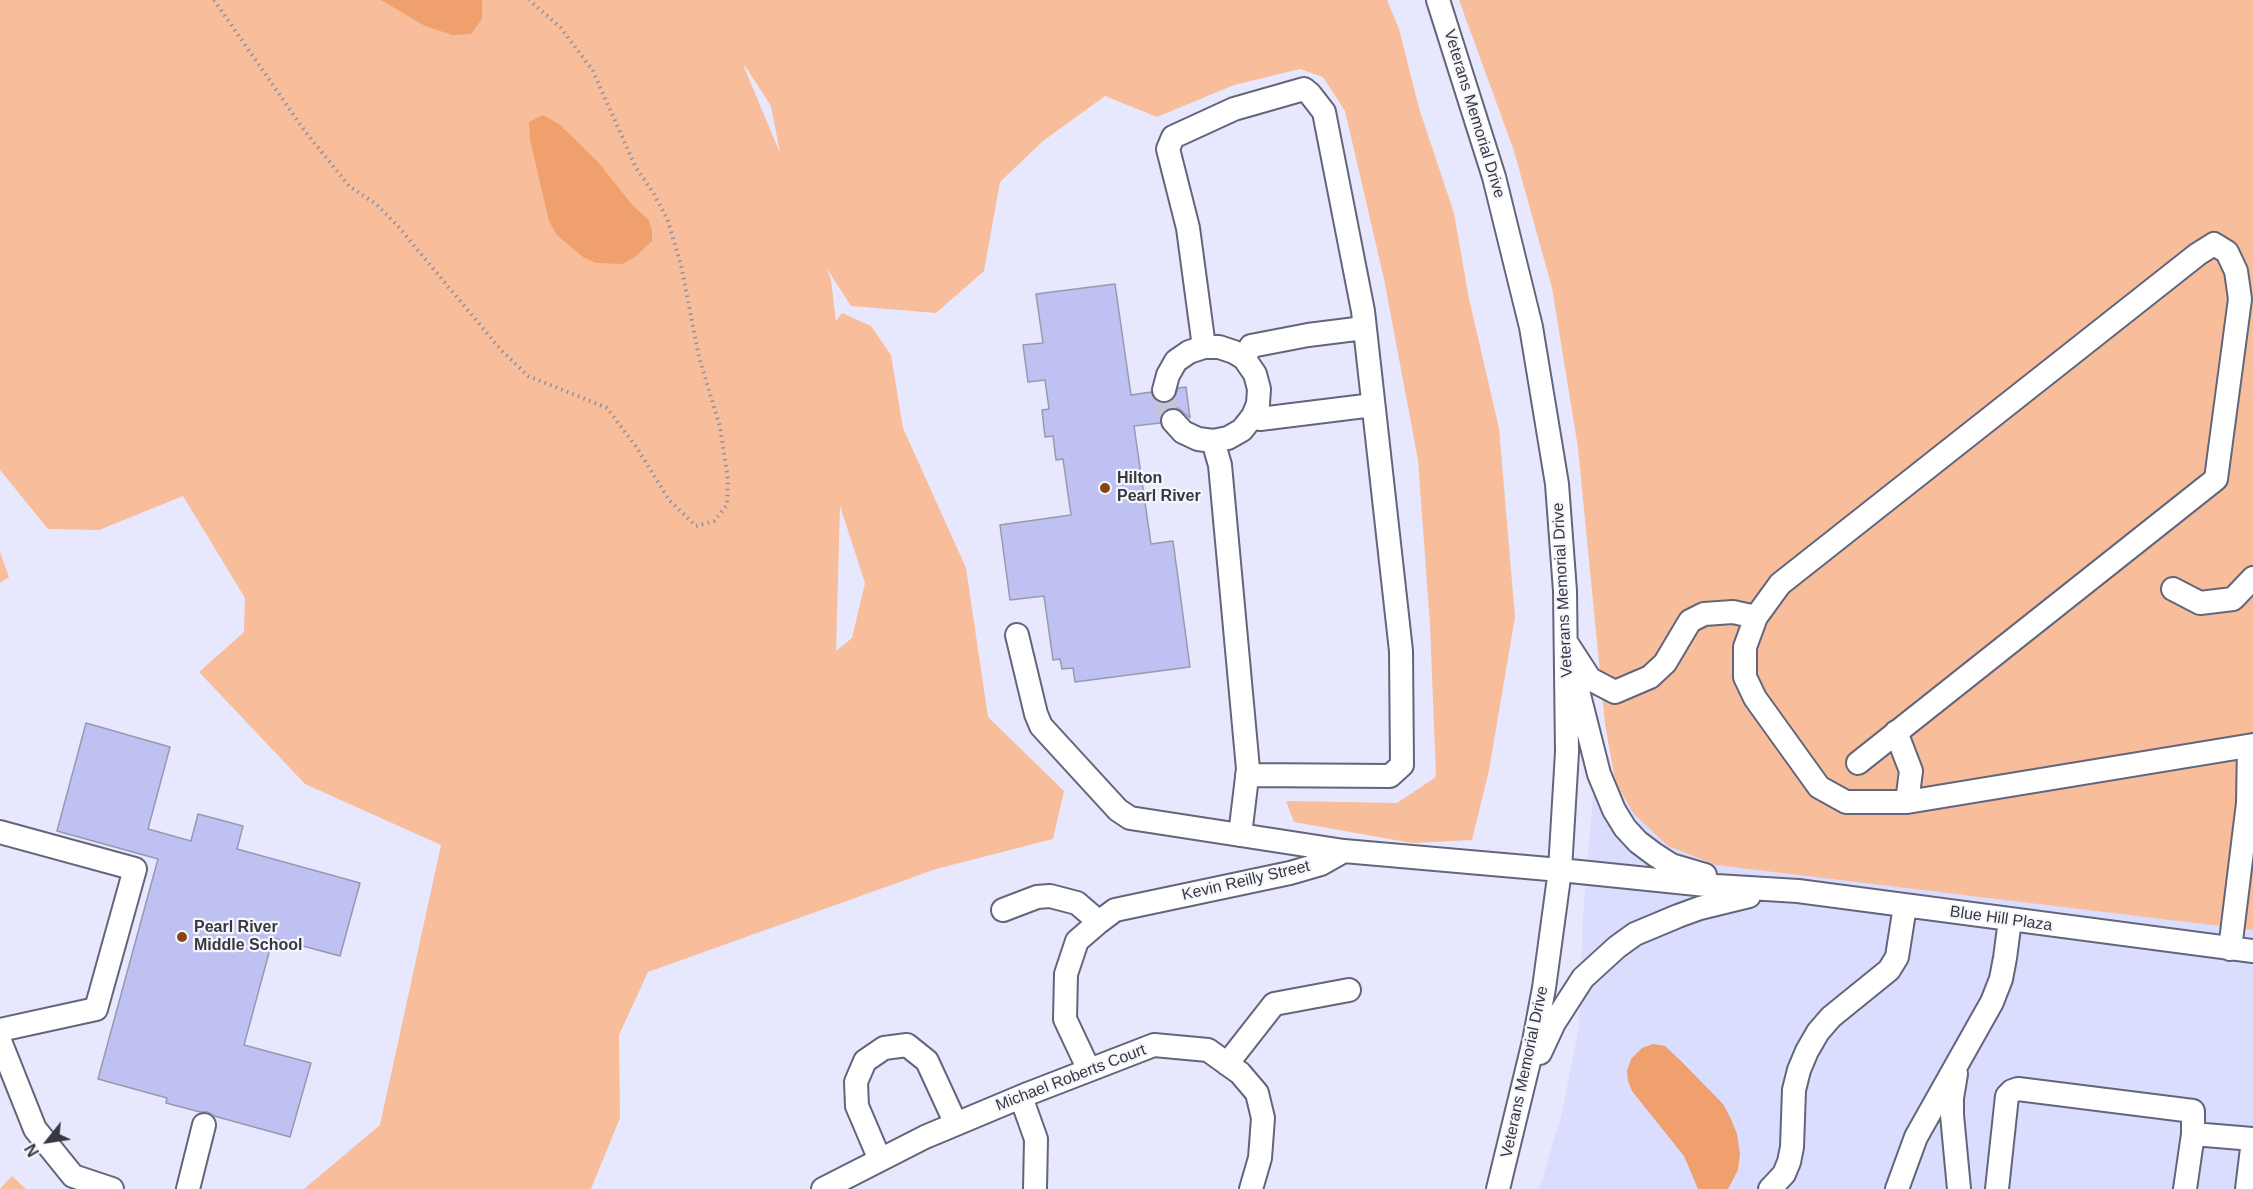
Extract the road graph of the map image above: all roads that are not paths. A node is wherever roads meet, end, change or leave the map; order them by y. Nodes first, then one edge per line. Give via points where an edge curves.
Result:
1 (1438, 0) edge
2 (1364, 328) junction
3 (1204, 347) junction
4 (1244, 358) junction
5 (1164, 390) tunnel mouth
6 (1373, 405) junction
7 (1253, 416) junction
8 (1173, 421) tunnel mouth
9 (1213, 441) junction
10 (2253, 578) edge
11 (2173, 589) dead end
12 (1756, 617) junction
13 (1017, 635) dead end
14 (1566, 642) junction
15 (1896, 732) junction
16 (2251, 746) edge
17 (1858, 763) dead end
18 (1247, 775) junction
19 (1907, 802) junction
20 (2251, 803) edge
21 (0, 832) edge
22 (1240, 835) junction
23 (1344, 851) junction
24 (1560, 870) junction
25 (1798, 891) junction
26 (1905, 906) junction
27 (1003, 910) dead end
28 (2010, 920) junction
29 (1099, 922) junction
30 (2204, 945) junction
31 (2230, 949) junction
32 (2253, 951) edge
33 (2253, 966) edge
34 (1349, 990) dead end
35 (0, 1030) edge
36 (0, 1041) edge
37 (1967, 1048) junction
38 (1227, 1064) junction
39 (1089, 1070) junction
40 (1021, 1097) junction
41 (1521, 1099) junction
42 (956, 1124) junction
43 (204, 1125) dead end
44 (2193, 1134) junction
45 (2253, 1140) edge
46 (880, 1160) junction
47 (112, 1189) edge
48 (188, 1189) edge
49 (823, 1189) edge
50 (1035, 1189) edge
51 (1251, 1189) edge
52 (1498, 1189) edge
53 (1770, 1189) edge
54 (1897, 1189) edge
55 (1959, 1189) edge
56 (1997, 1189) edge
57 (2185, 1189) edge
58 (2247, 1189) edge

1 - 14 street, Veterans Memorial Drive via 1494,177 1533,338 1557,484
2 - 3 street via 1324,112 1304,89 1234,109 1173,137 1168,149 1188,228
2 - 4 street via 1251,346
2 - 6 street
3 - 4 street via 1219,347
3 - 5 street via 1176,362
4 - 7 street via 1259,389
6 - 7 street via 1260,419
6 - 18 street via 1401,651 1402,765 1390,776
7 - 9 street via 1242,430
8 - 9 street via 1184,432
9 - 18 street via 1220,465
10 - 11 street via 2233,599 2200,603
12 - 14 street via 1733,612 1704,614 1690,621 1665,663 1650,677 1616,692 1590,679
12 - 15 street via 1780,584 2198,254 2214,244 2227,252 2236,271 2240,299 2216,479
12 - 19 street via 1746,647 1745,677 1755,698 1819,787 1846,802
13 - 22 street via 1041,726 1118,810 1130,818
14 - 24 street, Veterans Memorial Drive via 1567,752
14 - 25 street, Blue Hill Plaza via 1599,774 1614,810 1638,842 1671,865 1693,872
15 - 17 street
15 - 19 street via 1911,771
16 - 19 street
16 - 20 street
18 - 22 street
20 - 31 street
21 - 35 street via 135,869 96,1009
22 - 23 street
23 - 24 street
23 - 29 street, Kevin Reilly Street via 1321,864 1290,873 1115,910
24 - 25 street, Blue Hill Plaza
24 - 41 street, Veterans Memorial Drive via 1544,988
25 - 26 street, Blue Hill Plaza
25 - 41 street, Blue Hill Plaza via 1747,896 1700,908 1645,930 1617,947 1584,978 1569,999 1542,1048
26 - 28 street, Blue Hill Plaza
26 - 53 street via 1897,957 1889,970 1831,1017 1807,1051 1794,1090 1789,1162
27 - 29 street via 1050,896 1077,903
28 - 30 street, Blue Hill Plaza
28 - 37 street via 2001,979
29 - 39 street, Kevin Reilly Street via 1077,941 1066,974 1065,1019
30 - 31 street, Blue Hill Plaza
30 - 33 street, Blue Hill Plaza
31 - 32 street, Blue Hill Plaza
34 - 38 street via 1274,1004
36 - 47 street via 35,1129 73,1176
37 - 54 street via 1917,1137
37 - 55 street via 1952,1098
38 - 39 street, Michael Roberts Court via 1208,1050 1154,1046
38 - 51 street, Michael Roberts Court via 1240,1072 1257,1094 1263,1118 1260,1158
39 - 40 street, Michael Roberts Court
40 - 42 street, Michael Roberts Court
40 - 50 street via 1036,1139
41 - 52 street, Veterans Memorial Drive
42 - 46 street, Michael Roberts Court
42 - 46 street via 927,1061 907,1045 884,1048 865,1061 856,1082 857,1106
43 - 48 street
44 - 45 street
44 - 56 street via 2193,1111 2018,1089 2007,1096
44 - 57 street
45 - 58 street
46 - 49 street, Michael Roberts Court

